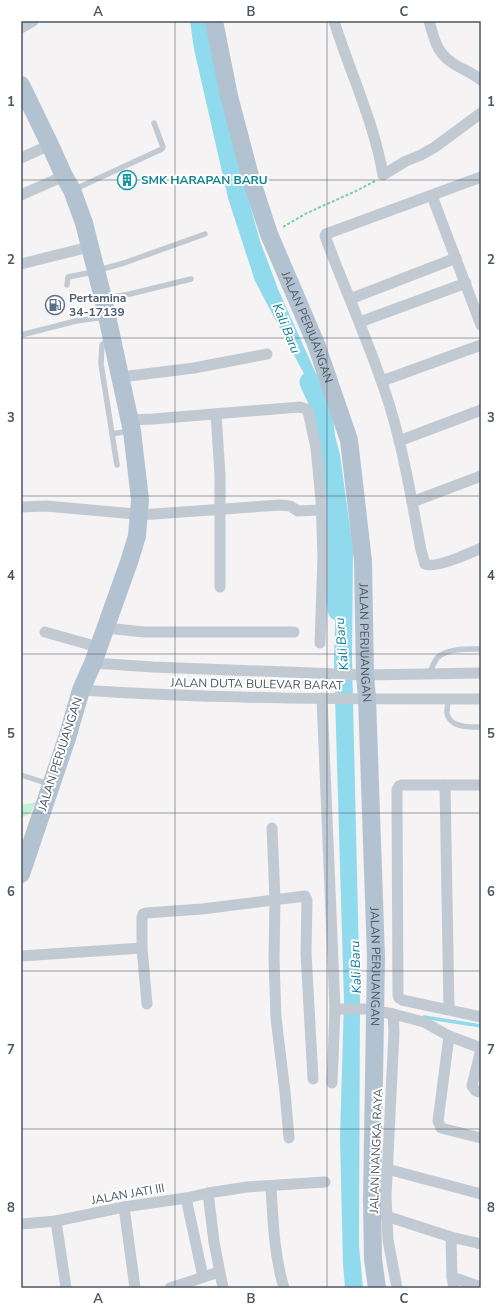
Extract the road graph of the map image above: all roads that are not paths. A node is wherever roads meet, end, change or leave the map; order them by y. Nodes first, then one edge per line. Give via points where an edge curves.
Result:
1 (33, 21) edge
2 (214, 21) edge
3 (334, 21) edge
4 (429, 21) edge
5 (21, 28) edge
6 (481, 80) edge
7 (21, 86) edge
8 (481, 113) edge
9 (154, 123) dead end
10 (50, 145) junction
11 (21, 158) edge
12 (481, 177) edge
13 (68, 183) junction
14 (21, 195) edge
15 (432, 196) junction
16 (205, 234) dead end
17 (89, 247) junction
18 (456, 258) junction
19 (21, 264) edge
20 (96, 270) junction
21 (191, 279) dead end
22 (466, 284) junction
23 (66, 285) dead end
24 (103, 298) junction
25 (350, 299) junction
26 (107, 317) junction
27 (360, 322) junction
28 (481, 325) edge
29 (21, 335) edge
30 (112, 339) junction
31 (481, 345) edge
32 (267, 354) dead end
33 (121, 377) junction
34 (382, 381) junction
35 (481, 410) edge
36 (216, 414) junction
37 (131, 427) junction
38 (112, 434) junction
39 (399, 441) junction
40 (117, 465) dead end
41 (481, 476) edge
42 (412, 502) junction
43 (21, 507) edge
44 (220, 510) junction
45 (321, 510) junction
46 (140, 516) junction
47 (481, 548) edge
48 (220, 587) dead end
49 (106, 628) junction
50 (45, 632) dead end
51 (294, 632) dead end
52 (320, 643) dead end
53 (481, 649) edge
54 (96, 655) junction
55 (481, 673) edge
56 (429, 674) junction
57 (360, 675) junction
58 (81, 690) junction
59 (326, 698) junction
60 (361, 698) junction
61 (448, 699) junction
62 (481, 699) edge
63 (481, 727) edge
64 (21, 775) edge
65 (51, 784) junction
66 (445, 785) junction
67 (481, 785) edge
68 (272, 828) dead end
69 (21, 873) edge
70 (275, 899) junction
71 (142, 948) junction
72 (21, 956) edge
73 (147, 1004) dead end
74 (339, 1008) junction
75 (371, 1009) junction
76 (449, 1009) junction
77 (393, 1014) junction
78 (481, 1017) edge
79 (449, 1036) junction
80 (481, 1048) edge
81 (313, 1079) dead end
82 (332, 1083) dead end
83 (481, 1092) edge
84 (289, 1138) dead end
85 (481, 1138) edge
86 (387, 1169) junction
87 (325, 1182) dead end
88 (271, 1187) junction
89 (208, 1193) junction
90 (481, 1194) edge
91 (186, 1198) junction
92 (124, 1207) junction
93 (386, 1216) junction
94 (56, 1221) junction
95 (21, 1224) edge
96 (451, 1237) junction
97 (481, 1244) edge
98 (219, 1272) junction
99 (203, 1277) junction
100 (452, 1277) junction
101 (481, 1287) edge
102 (66, 1288) edge
103 (135, 1288) edge
104 (170, 1288) edge
105 (222, 1288) edge
106 (284, 1288) edge
107 (377, 1288) edge
108 (397, 1288) edge
109 (454, 1288) edge

1 - 5 street
2 - 57 main road, JALAN PERJUANGAN via 228,96 250,176 269,234 316,344 348,440 363,561
3 - 8 street via 367,114 383,175 406,161 421,156
4 - 6 street via 443,57
7 - 10 main road, JALAN PERJUANGAN
9 - 13 lane via 162,149
10 - 11 street
10 - 13 main road, JALAN PERJUANGAN
12 - 15 street
13 - 14 street
13 - 17 main road, JALAN PERJUANGAN via 84,223
15 - 18 street
15 - 25 street via 325,235
16 - 20 lane via 124,263
17 - 19 street
17 - 20 main road, JALAN PERJUANGAN
18 - 22 street
18 - 25 street
20 - 23 lane via 68,277
20 - 24 main road, JALAN PERJUANGAN
21 - 24 lane
22 - 27 street
22 - 28 street
24 - 26 main road, JALAN PERJUANGAN
25 - 27 street
26 - 29 lane via 76,319
26 - 30 main road, JALAN PERJUANGAN
27 - 34 street
30 - 33 main road, JALAN PERJUANGAN
30 - 38 lane via 102,345 100,353
31 - 34 street
32 - 33 street via 194,368
33 - 37 main road, JALAN PERJUANGAN
34 - 39 street
35 - 39 street
36 - 37 street
36 - 44 street
36 - 45 street via 306,408 316,448
37 - 38 lane
37 - 46 main road, JALAN PERJUANGAN via 139,484
38 - 40 lane
39 - 42 street
41 - 42 street
42 - 47 street via 421,550 427,566
43 - 46 street via 46,506
44 - 45 street via 280,505 290,506 298,511
44 - 46 street
44 - 48 street
45 - 52 street via 323,557
46 - 49 main road, JALAN PERJUANGAN via 131,556
49 - 51 street via 144,632
49 - 54 main road, JALAN PERJUANGAN
50 - 54 street, JALAN DUTA BULEVAR BARAT
53 - 56 lane via 459,649 438,657
54 - 57 street, JALAN DUTA BULEVAR BARAT via 153,667
54 - 58 main road, JALAN PERJUANGAN
55 - 56 street, JALAN DUTA BULEVAR BARAT
56 - 57 street, JALAN DUTA BULEVAR BARAT
57 - 60 main road, JALAN PERJUANGAN
58 - 59 street, JALAN DUTA BULEVAR BARAT via 162,695
58 - 65 main road, JALAN PERJUANGAN
59 - 60 street, JALAN DUTA BULEVAR BARAT
59 - 74 street
60 - 61 street, JALAN DUTA BULEVAR BARAT
60 - 75 main road, JALAN PERJUANGAN via 376,950
61 - 62 street, JALAN DUTA BULEVAR BARAT
61 - 63 lane via 447,713 450,720 460,726
64 - 65 lane
65 - 69 main road, JALAN PERJUANGAN
66 - 67 street
66 - 76 street
66 - 76 street via 402,785 397,790 398,995 402,1000
68 - 70 street
70 - 71 street via 143,914
70 - 81 street via 302,895 307,900 306,953
70 - 84 street via 276,1018
71 - 72 street
71 - 73 street
74 - 75 street
74 - 82 street
75 - 77 street
75 - 107 main road, JALAN PERJUANGAN via 373,1259
76 - 78 street
77 - 79 street via 424,1022
77 - 86 street, JALAN NANGKA RAYA
79 - 80 street
79 - 85 street via 438,1121 441,1128
80 - 83 street via 472,1086 474,1090
86 - 90 street
86 - 93 street, JALAN NANGKA RAYA
87 - 88 street, JALAN JATI III
88 - 89 street, JALAN JATI III via 247,1187
88 - 106 street via 276,1248
89 - 91 street, JALAN JATI III
89 - 98 street
91 - 92 street, JALAN JATI III
91 - 99 street
92 - 94 street, JALAN JATI III
92 - 103 street
93 - 96 street
93 - 108 street, JALAN NANGKA RAYA
94 - 95 street, JALAN JATI III
94 - 102 street
96 - 97 street
96 - 100 street
98 - 99 street
98 - 105 street
99 - 104 street
100 - 101 street
100 - 109 street

